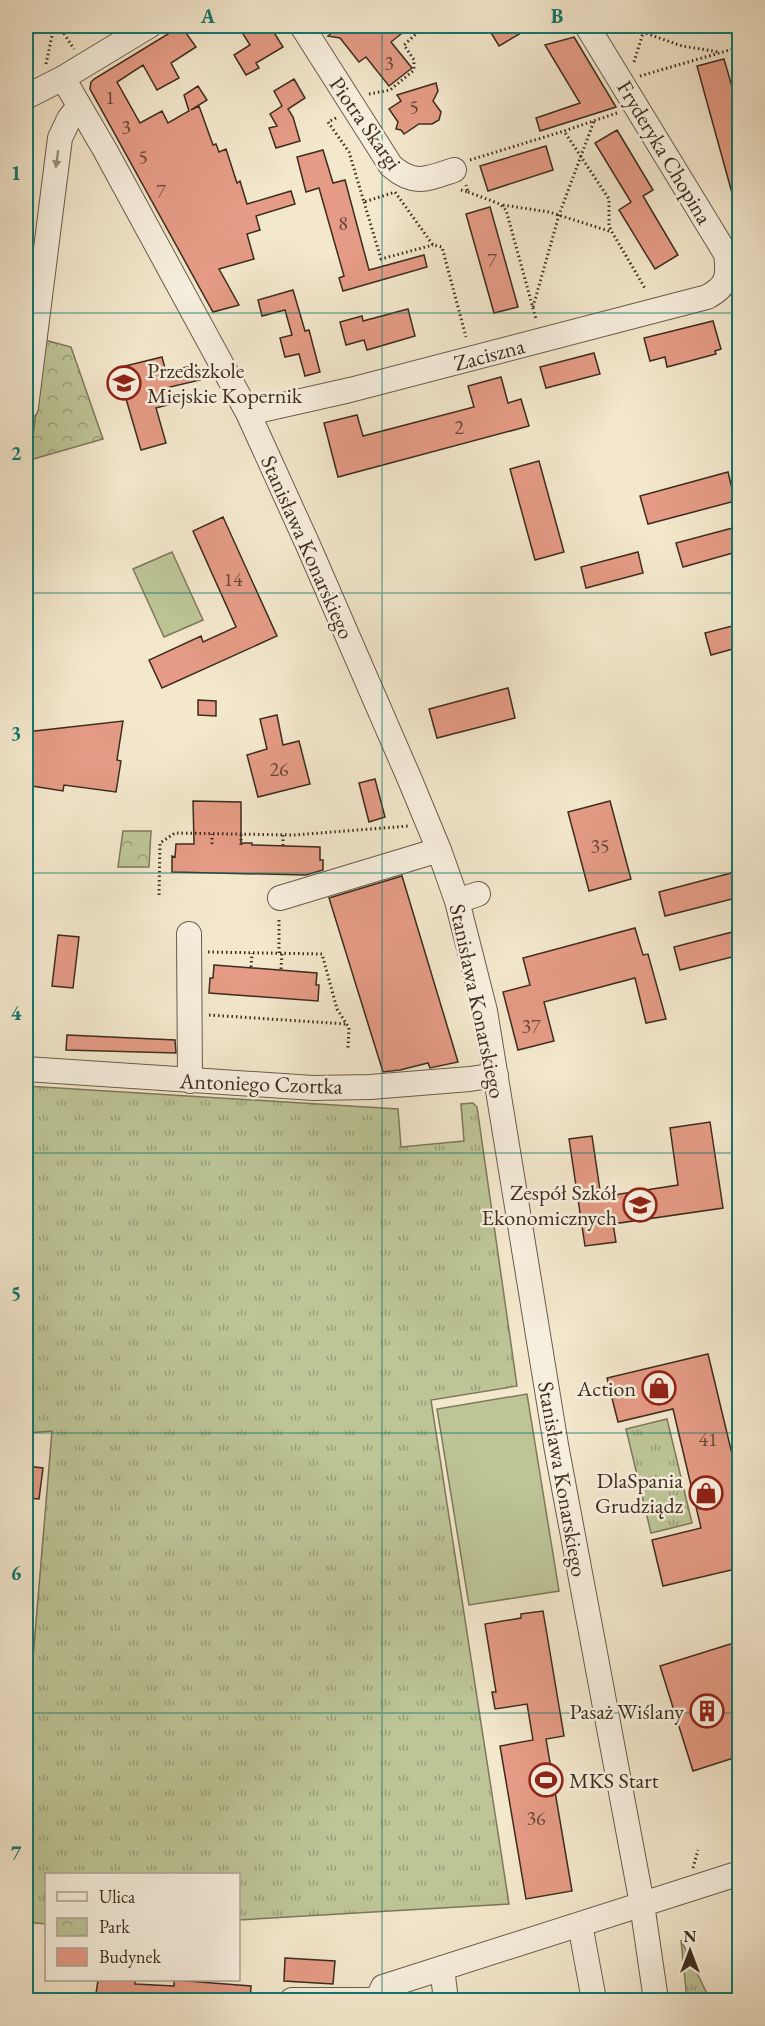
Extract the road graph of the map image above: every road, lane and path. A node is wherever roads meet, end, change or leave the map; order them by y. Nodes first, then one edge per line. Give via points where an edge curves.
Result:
1 (54, 26) edge
2 (59, 26) edge
3 (149, 26) edge
4 (302, 26) edge
5 (425, 26) edge
6 (587, 26) edge
7 (626, 26) edge
8 (640, 26) edge
9 (643, 33) junction
10 (738, 48) edge
11 (74, 50) dead end
12 (722, 52) junction
13 (740, 62) edge
14 (631, 70) dead end
15 (55, 72) junction
16 (636, 78) dead end
17 (740, 81) edge
18 (731, 84) dead end
19 (26, 97) edge
20 (346, 99) junction
21 (79, 106) junction
22 (623, 111) dead end
23 (594, 121) junction
24 (564, 131) junction
25 (581, 157) junction
26 (460, 176) junction
27 (468, 192) junction
28 (364, 202) dead end
29 (502, 206) junction
30 (559, 215) junction
31 (612, 232) junction
32 (433, 245) dead end
33 (733, 252) edge
34 (724, 283) joint
35 (646, 290) dead end
36 (533, 307) junction
37 (536, 319) dead end
38 (26, 407) edge
39 (248, 413) junction
40 (411, 826) dead end
41 (213, 833) junction
42 (241, 834) junction
43 (283, 835) junction
44 (212, 844) dead end
45 (241, 844) dead end
46 (283, 845) dead end
47 (439, 850) junction
48 (159, 895) dead end
49 (280, 898) joint
50 (194, 943) joint
51 (252, 953) junction
52 (280, 953) junction
53 (251, 967) dead end
54 (281, 969) dead end
55 (198, 1014) dead end
56 (347, 1024) junction
57 (348, 1048) dead end
58 (26, 1070) edge
59 (496, 1075) junction
60 (190, 1081) junction
61 (698, 1850) dead end
62 (694, 1864) dead end
63 (740, 1873) edge
64 (642, 1904) junction
65 (580, 1924) junction
66 (442, 1968) junction
67 (292, 2001) edge
68 (446, 2001) edge
69 (594, 2001) edge
70 (656, 2001) edge

1 - 15 path
2 - 11 path
3 - 15 street
4 - 20 street, Piotra Skargi
5 - 20 path via 404,45 414,60 414,70 390,90
6 - 33 street, Fryderyka Chopina
7 - 9 path
8 - 9 path
9 - 12 path via 682,46
9 - 14 path
10 - 12 path
10 - 13 path
12 - 16 path
15 - 19 street
15 - 21 street, Stanisława Konarskiego
17 - 18 path
20 - 26 street, Piotra Skargi via 391,166 403,176
21 -> 38 street via 60,138
21 - 39 street, Stanisława Konarskiego
22 - 23 path
23 - 24 path
23 - 25 path
24 - 25 path
24 - 26 path via 471,158
25 - 30 path
25 - 31 path via 609,199
26 - 27 path
26 - 27 path
27 - 29 path
28 - 32 path via 381,259
29 - 30 path
29 - 36 path
30 - 31 path
30 - 36 path
31 - 35 path
33 - 34 street, Fryderyka Chopina
34 - 39 street, Zaciszna via 707,297
36 - 37 path
39 - 47 street, Stanisława Konarskiego
40 - 43 path
41 - 42 path
41 - 44 path
41 - 48 path via 175,833 160,843
42 - 43 path
42 - 45 path
43 - 46 path
47 - 49 street
47 - 59 street, Stanisława Konarskiego via 467,898
49 - 52 path
50 - 51 path
50 - 60 street
51 - 52 path
51 - 53 path
52 - 54 path
52 - 56 path via 322,954 337,1010
55 - 56 path
56 - 57 path
58 - 60 street, Antoniego Czortka
59 - 60 street, Antoniego Czortka via 402,1085 313,1088
59 - 64 street, Stanisława Konarskiego via 579,1577
61 - 62 path
63 - 64 street
64 - 65 street
64 - 70 street, Stanisława Konarskiego
65 - 66 street
65 - 69 street
66 - 67 street via 383,1987 377,2000
66 - 68 street

